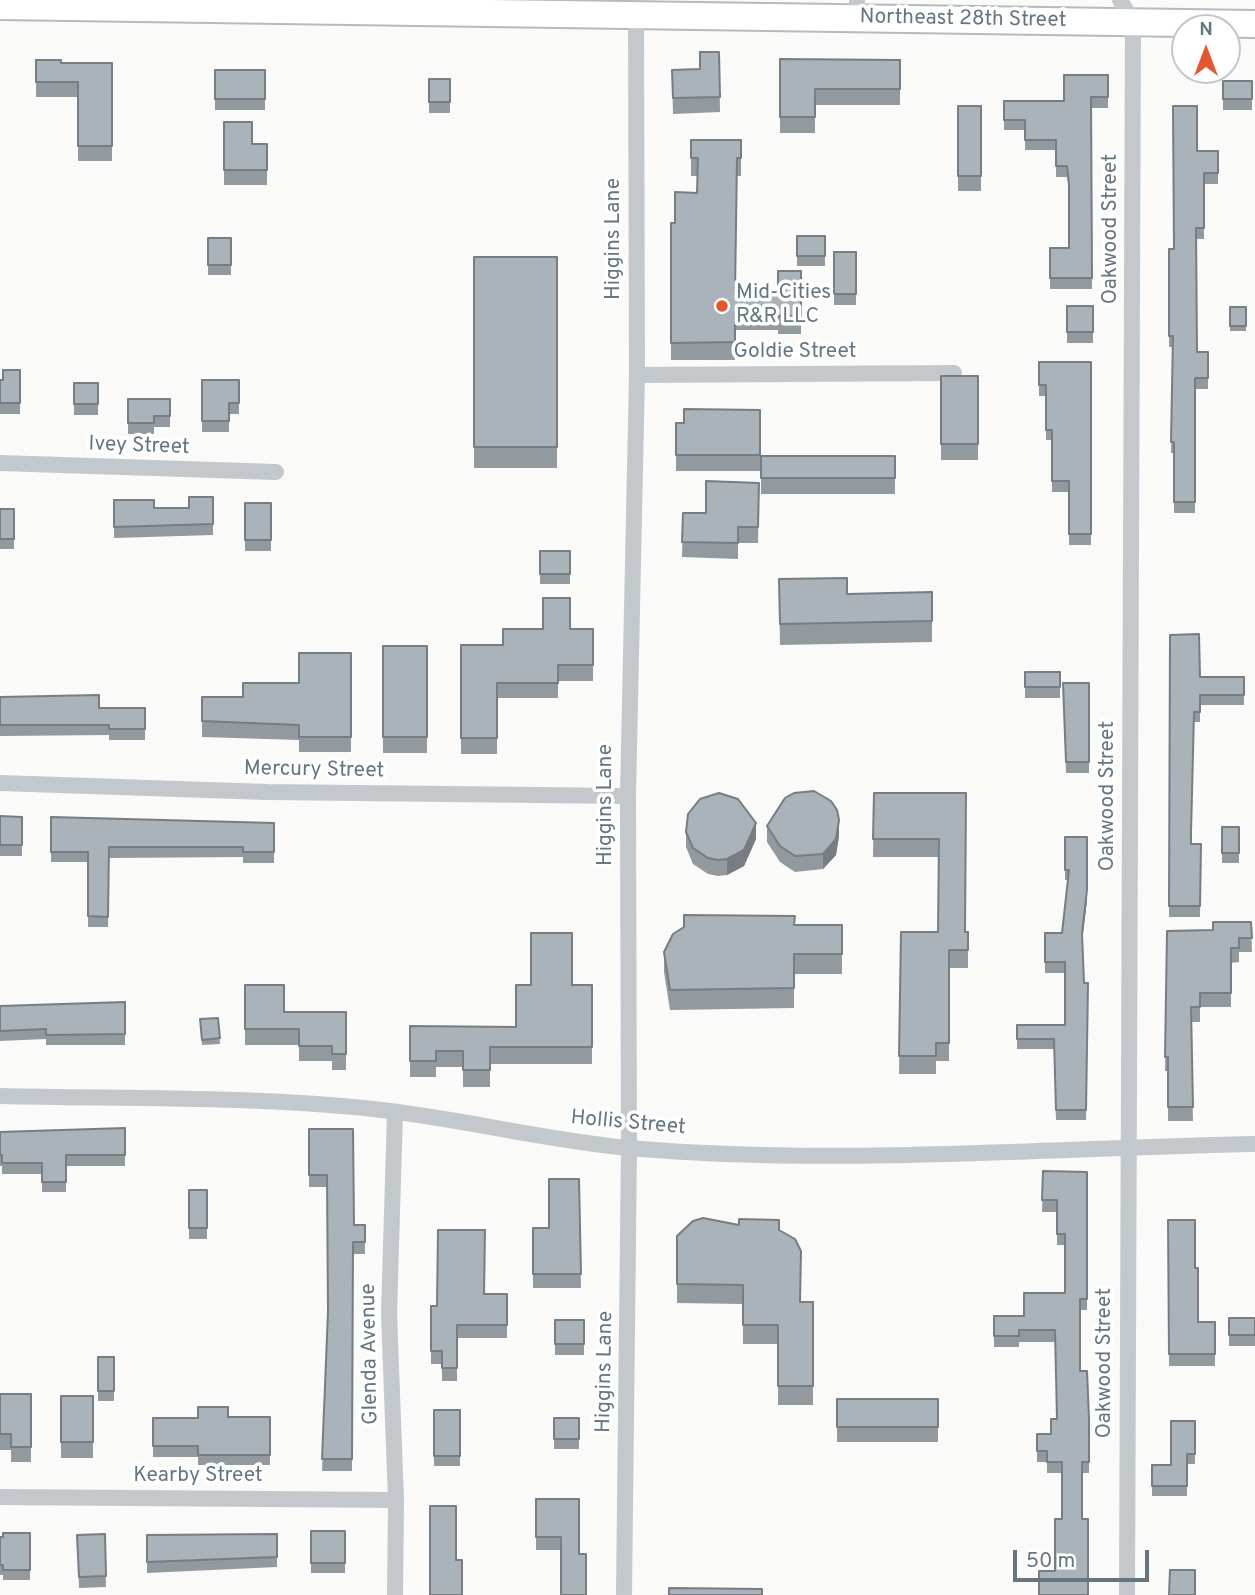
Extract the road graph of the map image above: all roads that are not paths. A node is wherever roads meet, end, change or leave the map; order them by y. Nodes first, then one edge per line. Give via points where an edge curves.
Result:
1 (345, 5) edge
2 (0, 6) edge
3 (575, 7) edge
4 (857, 9) edge
5 (1126, 11) edge
6 (636, 16) junction
7 (1255, 23) edge
8 (954, 373) edge
9 (637, 375) junction
10 (0, 463) edge
11 (276, 472) dead end
12 (0, 783) edge
13 (628, 796) junction
14 (0, 1096) edge
15 (395, 1112) junction
16 (1255, 1144) edge
17 (1129, 1146) junction
18 (629, 1147) junction
19 (0, 1497) edge
20 (396, 1500) junction
21 (395, 1595) edge
22 (624, 1595) edge
23 (1127, 1595) edge

1 - 2 main road, Northeast 28th Street
1 - 3 main road, Northeast 28th Street
3 - 6 main road, Northeast 28th Street
4 - 5 main road, Northeast 28th Street
4 - 6 main road, Northeast 28th Street
5 - 7 main road, Northeast 28th Street
5 - 17 street, Oakwood Street
6 - 9 street, Higgins Lane
8 - 9 street, Goldie Street
9 - 13 street, Higgins Lane
10 - 11 street, Ivey Street
12 - 13 street, Mercury Street
13 - 18 street, Higgins Lane
14 - 15 street, Hollis Street via 246,1102
15 - 18 street, Hollis Street
15 - 20 street, Glenda Avenue via 389,1313
16 - 17 street, Hollis Street
17 - 18 street, Hollis Street via 834,1154
17 - 23 street, Oakwood Street
18 - 22 street, Higgins Lane
19 - 20 street, Kearby Street
20 - 21 street, Glenda Avenue

